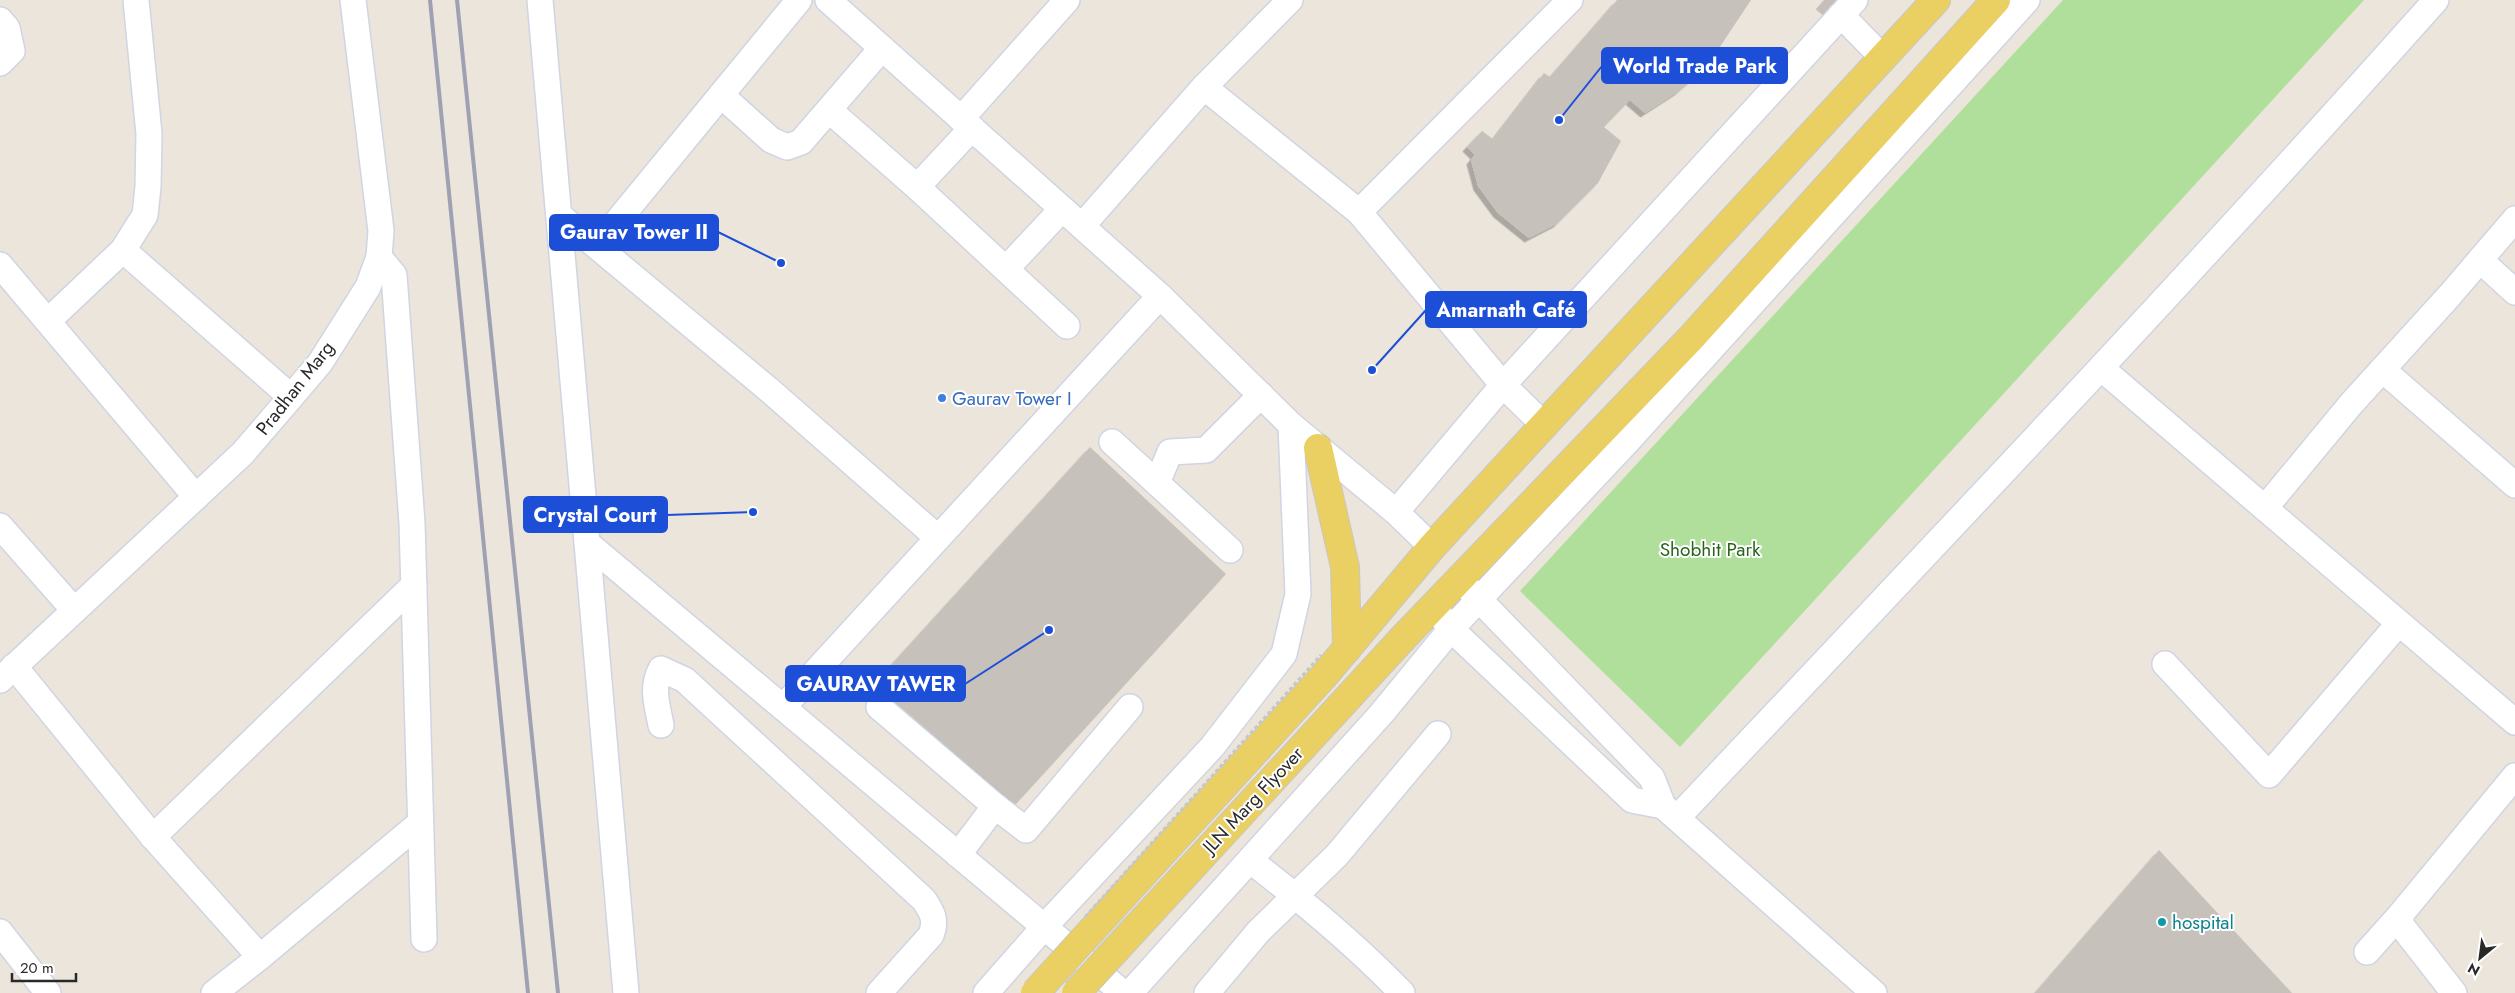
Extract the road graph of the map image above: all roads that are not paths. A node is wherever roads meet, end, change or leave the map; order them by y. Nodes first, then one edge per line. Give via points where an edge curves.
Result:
1 (136, 0) edge
2 (353, 0) edge
3 (540, 0) edge
4 (799, 0) edge
5 (828, 0) edge
6 (1067, 0) edge
7 (1290, 0) edge
8 (1570, 0) edge
9 (1936, 0) edge
10 (1996, 0) edge
11 (2027, 0) edge
12 (2436, 0) edge
13 (1848, 8) edge
14 (0, 20) edge
15 (882, 48) junction
16 (1883, 58) junction
17 (0, 63) edge
18 (1204, 87) junction
19 (721, 96) junction
20 (829, 110) junction
21 (966, 124) junction
22 (916, 187) junction
23 (1062, 209) junction
24 (1359, 212) junction
25 (559, 215) junction
26 (2515, 219) edge
27 (1082, 226) junction
28 (597, 246) junction
29 (123, 250) junction
30 (379, 257) junction
31 (2480, 260) junction
32 (0, 265) edge
33 (1006, 269) junction
34 (2515, 292) edge
35 (1160, 296) junction
36 (48, 321) junction
37 (1067, 326) dead end
38 (2101, 368) junction
39 (2382, 370) junction
40 (1503, 385) junction
41 (1261, 395) junction
42 (291, 397) junction
43 (1544, 424) junction
44 (1291, 425) junction
45 (1112, 442) dead end
46 (1318, 448) junction
47 (1157, 483) junction
48 (2515, 485) edge
49 (196, 497) junction
50 (2265, 508) junction
51 (1396, 512) junction
52 (0, 526) edge
53 (938, 538) junction
54 (587, 542) junction
55 (1432, 547) junction
56 (1230, 550) dead end
57 (1458, 579) junction
58 (414, 586) junction
59 (1480, 600) junction
60 (1431, 608) junction
61 (74, 610) junction
62 (2399, 623) junction
63 (1451, 629) junction
64 (1330, 660) junction
65 (2165, 664) dead end
66 (7, 673) edge
67 (783, 707) junction
68 (880, 708) dead end
69 (1130, 708) dead end
70 (2515, 722) edge
71 (661, 725) dead end
72 (1438, 734) dead end
73 (2511, 789) edge
74 (995, 806) junction
75 (1670, 812) junction
76 (420, 823) junction
77 (153, 837) junction
78 (958, 855) junction
79 (1250, 861) junction
80 (1296, 896) junction
81 (2400, 914) junction
82 (1044, 927) junction
83 (2, 939) edge
84 (424, 939) dead end
85 (2367, 952) dead end
86 (260, 957) junction
87 (48, 993) edge
88 (214, 993) edge
89 (626, 993) edge
90 (879, 993) edge
91 (986, 993) edge
92 (1035, 993) edge
93 (1076, 993) edge
94 (1123, 993) edge
95 (1130, 993) edge
96 (1207, 993) edge
97 (1402, 993) edge
98 (1874, 993) edge
99 (2454, 993) edge

1 - 29 street via 149,134 148,187 145,216
2 - 30 street, Pradhan Marg via 381,231
3 - 25 street
4 - 19 street
5 - 15 street
6 - 21 street
7 - 18 street
8 - 24 street
9 - 16 main road, JLN Marg Flyover
10 - 57 main road, JLN Marg Flyover via 1690,339
11 - 59 street
12 - 38 street via 2323,128
13 - 16 street
13 - 40 street
14 - 17 street via 7,28 12,51
15 - 20 street
15 - 21 street
16 - 43 main road, JLN Marg Flyover
18 - 24 street
18 - 27 street
19 - 20 street via 771,140 787,148 801,142
19 - 28 street
20 - 22 street
21 - 22 street
21 - 23 street
22 - 33 street
23 - 27 street
23 - 33 street
24 - 40 street
25 - 28 street
25 - 54 street
26 - 31 street
27 - 35 street
28 - 53 street via 768,389
29 - 36 street
29 - 42 street
30 - 42 street, Pradhan Marg via 356,308 320,363
30 - 58 street via 394,275
31 - 34 street
31 - 39 street
32 - 36 street
33 - 37 street
35 - 41 street
35 - 53 street
36 - 49 street
38 - 50 street
38 - 75 street
39 - 48 street
39 - 50 street
40 - 43 street
40 - 51 street
41 - 44 street
41 - 47 street via 1206,450 1170,452
42 - 49 street, Pradhan Marg via 243,453
43 - 55 main road, JLN Marg Flyover
44 - 46 street
44 - 82 street via 1298,594 1284,654 1212,747
45 - 47 street
46 - 51 street
46 - 64 main road via 1345,567
47 - 56 street
49 - 61 street, Pradhan Marg
50 - 62 street
51 - 55 street
52 - 61 street
53 - 67 street
54 - 67 street
54 - 89 street
55 - 64 main road, JLN Marg Flyover
57 - 59 street
57 - 60 main road, JLN Marg Flyover
58 - 76 street
58 - 77 street
59 - 63 street
59 - 75 street via 1652,778
60 - 63 street
60 - 93 main road, JLN Marg Flyover, bridge
61 - 66 street, Pradhan Marg
62 - 65 street via 2269,775
62 - 70 street
63 - 75 street via 1632,800
63 - 79 street via 1382,714
64 - 92 main road, JLN Marg Flyover, bridge
66 - 77 street
67 - 78 street
68 - 74 street
69 - 74 street via 1026,830
71 - 90 street via 655,689 661,669 685,680 924,900 934,915 931,935
72 - 80 street via 1337,856
73 - 81 street
74 - 78 street
75 - 98 street
76 - 84 street
76 - 86 street
77 - 86 street
78 - 82 street
79 - 80 street
79 - 95 street
80 - 96 street via 1258,932
80 - 97 street via 1367,957
81 - 85 street
81 - 99 street via 2401,925
82 - 91 street
82 - 94 street
83 - 87 street
86 - 88 street

